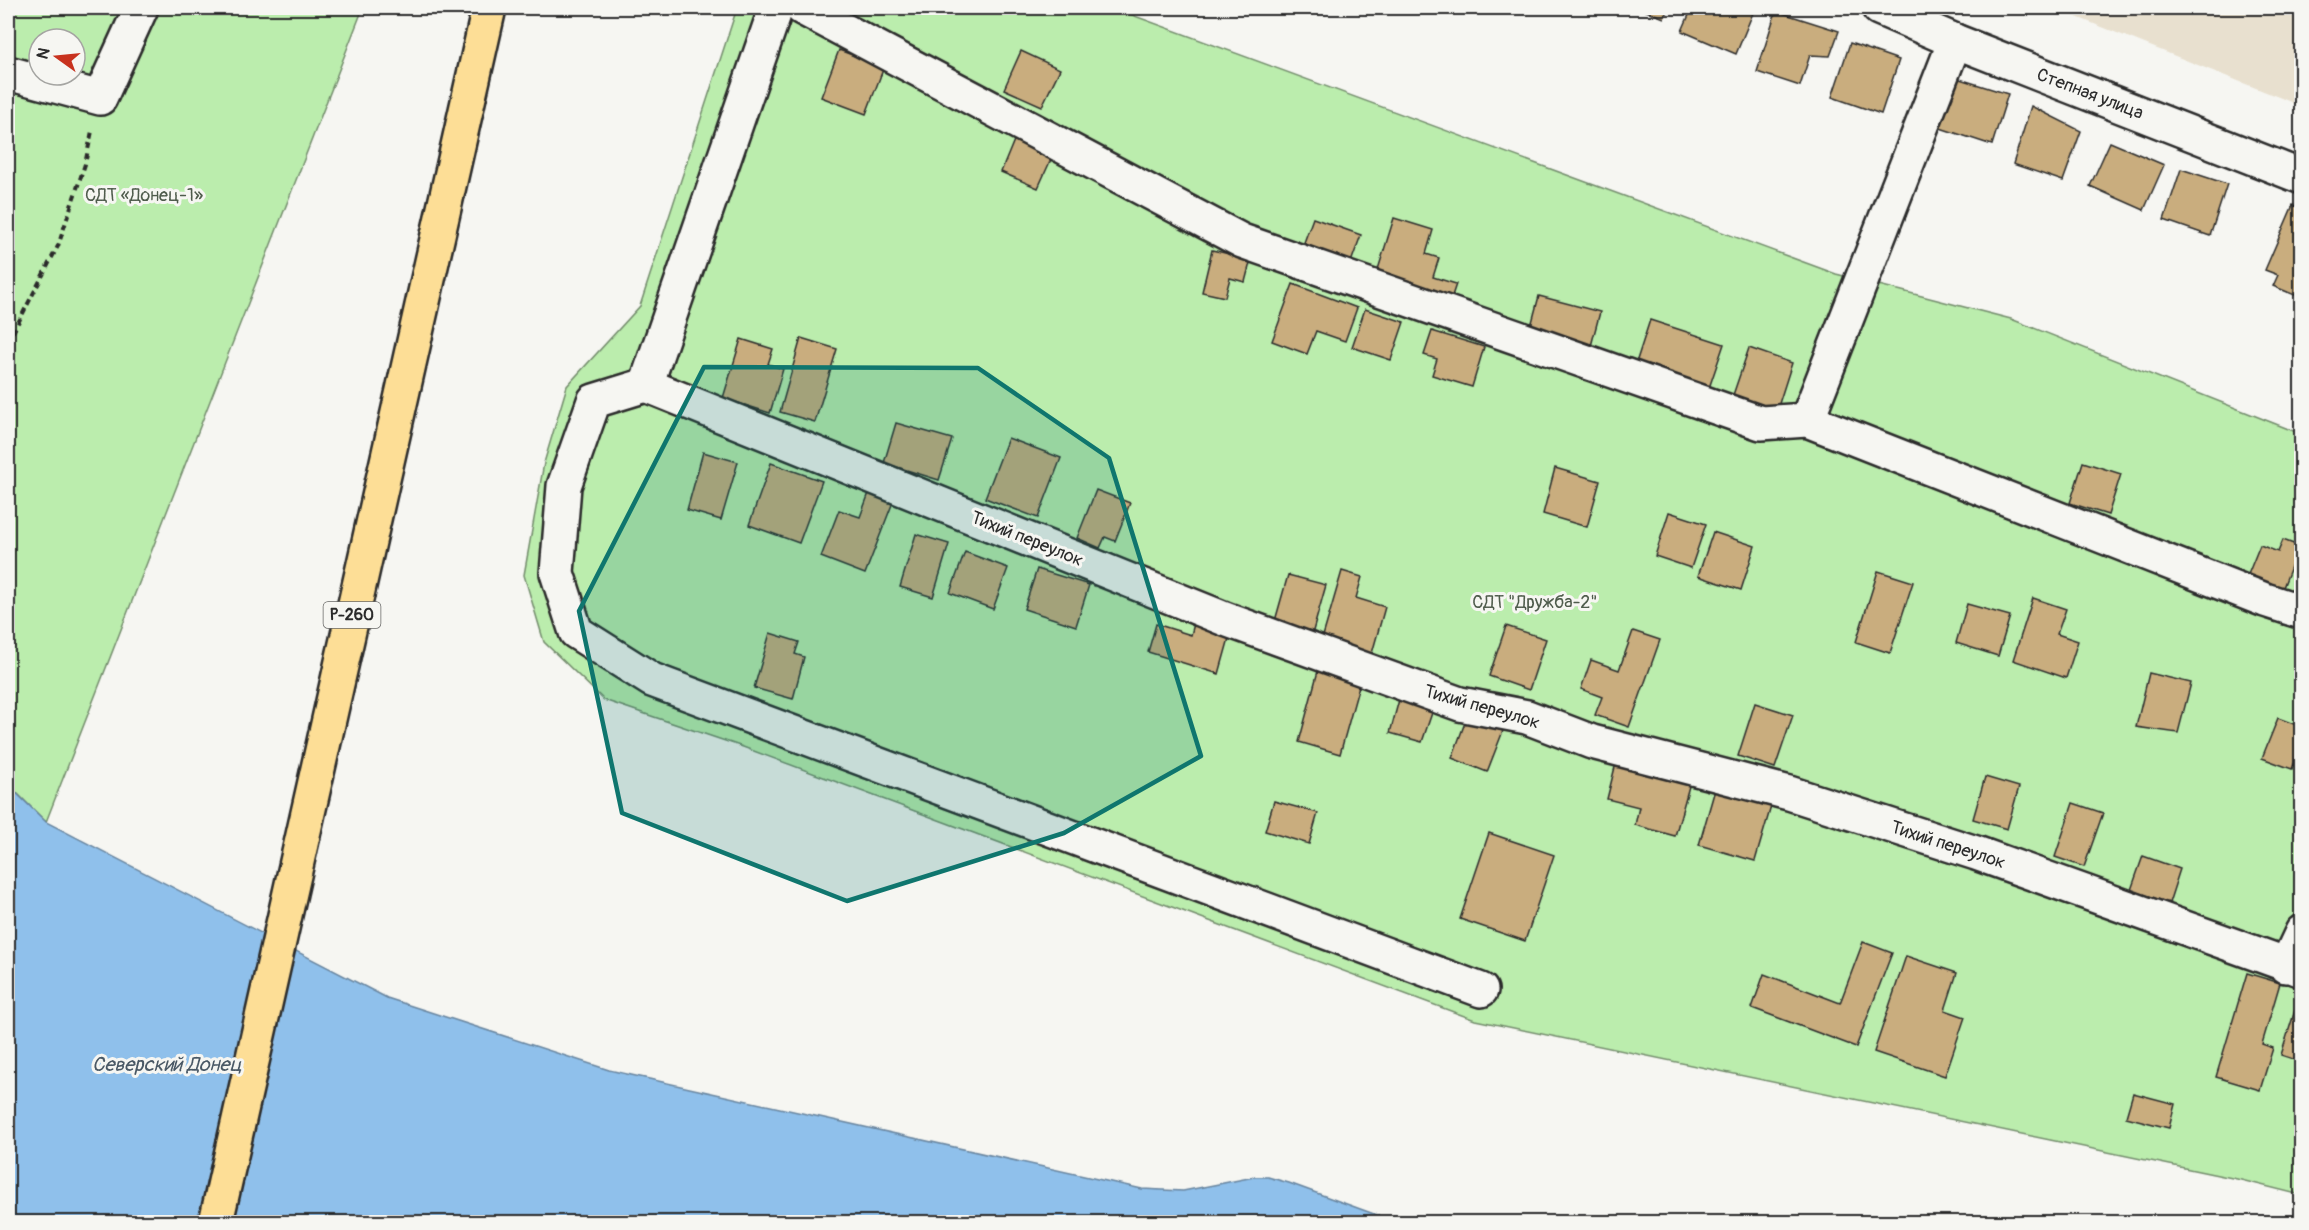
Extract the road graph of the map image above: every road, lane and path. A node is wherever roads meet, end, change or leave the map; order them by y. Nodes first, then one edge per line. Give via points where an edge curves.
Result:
1 (141, 8) edge
2 (489, 8) edge
3 (776, 8) edge
4 (802, 8) edge
5 (1879, 8) edge
6 (1955, 41) junction
7 (8, 73) edge
8 (100, 98) junction
9 (2301, 177) edge
10 (8, 342) edge
11 (646, 385) junction
12 (1807, 420) junction
13 (2301, 612) edge
14 (2301, 932) edge
15 (2294, 968) edge
16 (1480, 990) dead end
17 (216, 1222) edge

1 - 8 street
2 - 17 highway, Р-260
3 - 11 street
4 - 12 street via 1242,241 1761,423
5 - 6 street, Степная улица
6 - 9 street, Степная улица
6 - 12 street
7 - 8 street
8 - 10 path via 85,164 58,246
11 - 15 street, Тихий переулок via 1225,619 1460,704 1527,717 1592,742 1800,797 1976,853
11 - 16 street via 594,402 564,486 557,573 576,632 652,680
12 - 13 street
14 - 15 street

